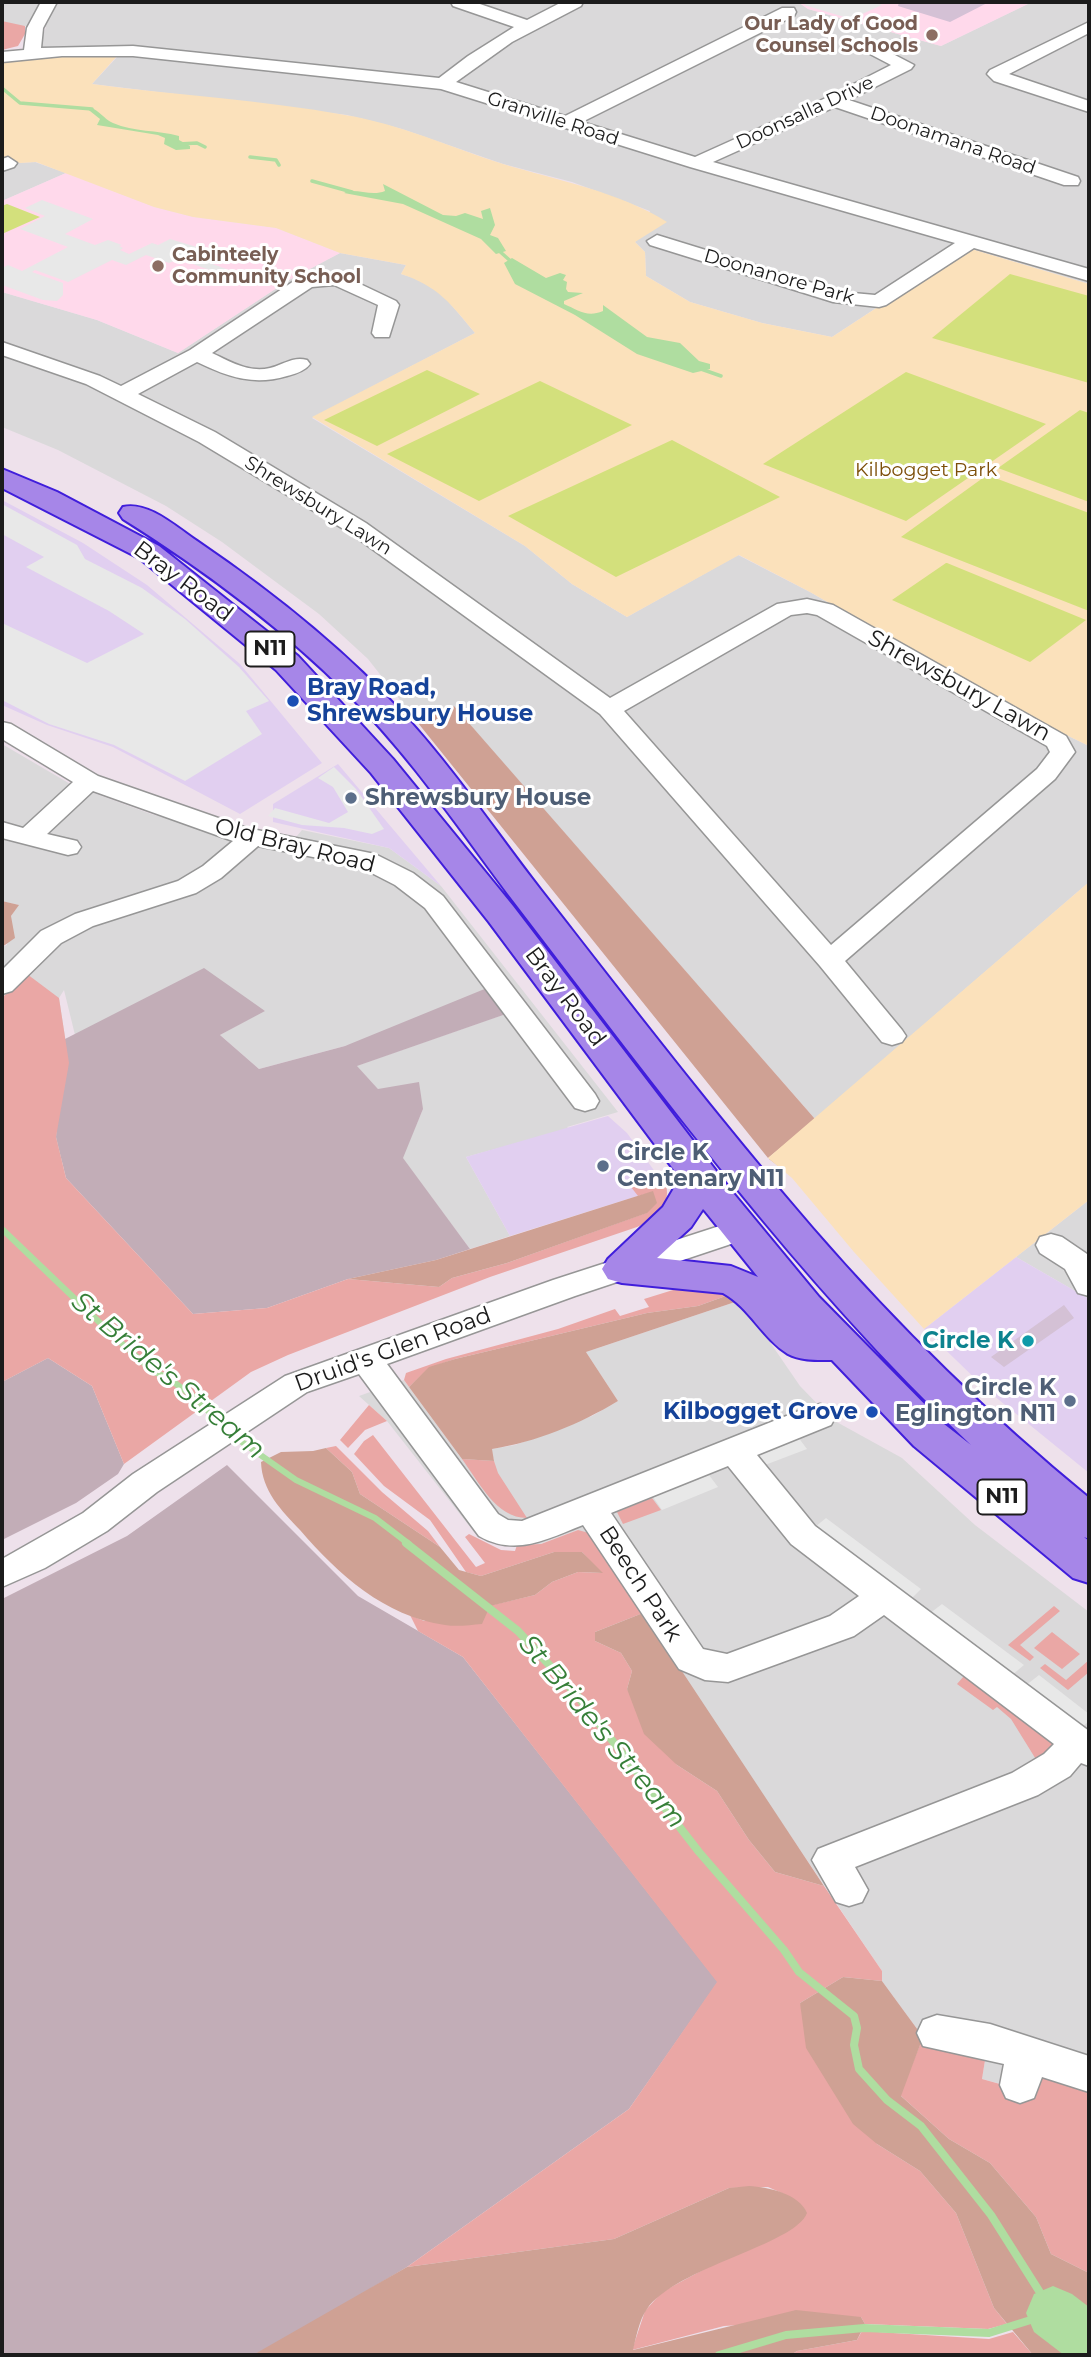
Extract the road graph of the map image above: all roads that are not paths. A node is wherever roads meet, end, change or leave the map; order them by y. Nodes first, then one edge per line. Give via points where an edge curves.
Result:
1 (49, 2) edge
2 (459, 2) edge
3 (575, 2) edge
4 (793, 6) edge
5 (525, 25) junction
6 (1089, 27) edge
7 (1069, 37) junction
8 (1089, 43) edge
9 (899, 44) dead end
10 (32, 52) junction
11 (2, 57) edge
12 (443, 84) junction
13 (834, 101) junction
14 (1089, 107) edge
15 (566, 122) junction
16 (696, 163) junction
17 (1071, 181) dead end
18 (657, 241) dead end
19 (970, 242) junction
20 (1080, 255) dead end
21 (1060, 267) junction
22 (1089, 275) edge
23 (382, 332) dead end
24 (2, 348) edge
25 (197, 354) junction
26 (300, 365) dead end
27 (122, 394) junction
28 (2, 450) edge
29 (2, 477) edge
30 (610, 709) junction
31 (6, 737) edge
32 (89, 781) junction
33 (2, 830) edge
34 (28, 836) junction
35 (253, 838) junction
36 (68, 847) dead end
37 (830, 960) junction
38 (2, 985) edge
39 (892, 1036) dead end
40 (586, 1101) dead end
41 (700, 1176) junction
42 (759, 1223) junction
43 (1051, 1245) dead end
44 (622, 1269) junction
45 (1089, 1286) edge
46 (844, 1291) junction
47 (805, 1307) junction
48 (840, 1346) junction
49 (365, 1358) junction
50 (820, 1416) dead end
51 (735, 1451) junction
52 (590, 1508) junction
53 (1089, 1521) edge
54 (1089, 1566) edge
55 (2, 1574) edge
56 (883, 1597) junction
57 (1083, 1747) edge
58 (849, 1890) dead end
59 (937, 2033) dead end
60 (1089, 2074) edge

1 - 10 street via 34,28
2 - 5 street
3 - 5 street
4 - 15 street
5 - 12 street via 473,58
6 - 7 street
7 - 8 street
7 - 14 street via 996,74
9 - 13 street, Doonsalla Drive via 879,54 905,65
10 - 11 street, Granville Road
10 - 12 street, Granville Road via 133,51
12 - 15 street, Granville Road
13 - 16 street, Doonsalla Drive
13 - 17 street, Doonamana Road
15 - 16 street, Granville Road
16 - 19 street, Granville Road
18 - 19 street, Doonanore Park via 840,298 879,301
19 - 21 street, Granville Road
20 - 21 street
21 - 22 street, Granville Road
23 - 25 street via 389,305 385,301 337,279 307,281
24 - 27 street, Shrewsbury Lawn
25 - 26 street via 254,377 278,375
25 - 27 street
27 - 30 street, Shrewsbury Lawn via 207,437 358,528
28 - 42 highway, Bray Road / N11 via 80,485 186,545 239,582 340,668 425,760
29 - 41 highway, Bray Road / N11 via 149,552 287,663 382,766
30 - 37 street, Shrewsbury Lawn
30 - 37 street, Shrewsbury Lawn via 785,610 807,606 825,610 1057,741 1063,752 1046,774
31 - 32 street, Old Bray Road
32 - 34 street
32 - 35 street, Old Bray Road
33 - 34 street
34 - 36 street
35 - 38 street via 187,887 84,920 51,937
35 - 40 street, Old Bray Road via 366,860 424,894
37 - 39 street, Shrewsbury Lawn
41 - 42 highway, Bray Road / N11
41 - 44 highway via 687,1206
42 - 44 street, Druid's Glen Road
42 - 46 highway, Bray Road / N11
42 - 47 highway, Bray Road / N11
43 - 45 street via 1076,1262
44 - 48 highway via 731,1280 750,1290 804,1344
44 - 49 street, Druid's Glen Road
46 - 47 highway
46 - 53 highway, Bray Road / N11 via 957,1410
47 - 48 highway, Bray Road / N11
48 - 54 highway, Bray Road / N11 via 929,1435
49 - 52 street, Beech Park via 486,1523 511,1535 525,1534
49 - 55 street, Druid's Glen Road via 273,1397 94,1522
50 - 51 street, Beech Park
51 - 52 street, Beech Park
51 - 56 street via 803,1535
52 - 56 street, Beech Park via 684,1650 705,1665 728,1668 842,1626
56 - 57 street
57 - 58 street via 1025,1783 831,1860
59 - 60 street via 990,2042 1023,2069

